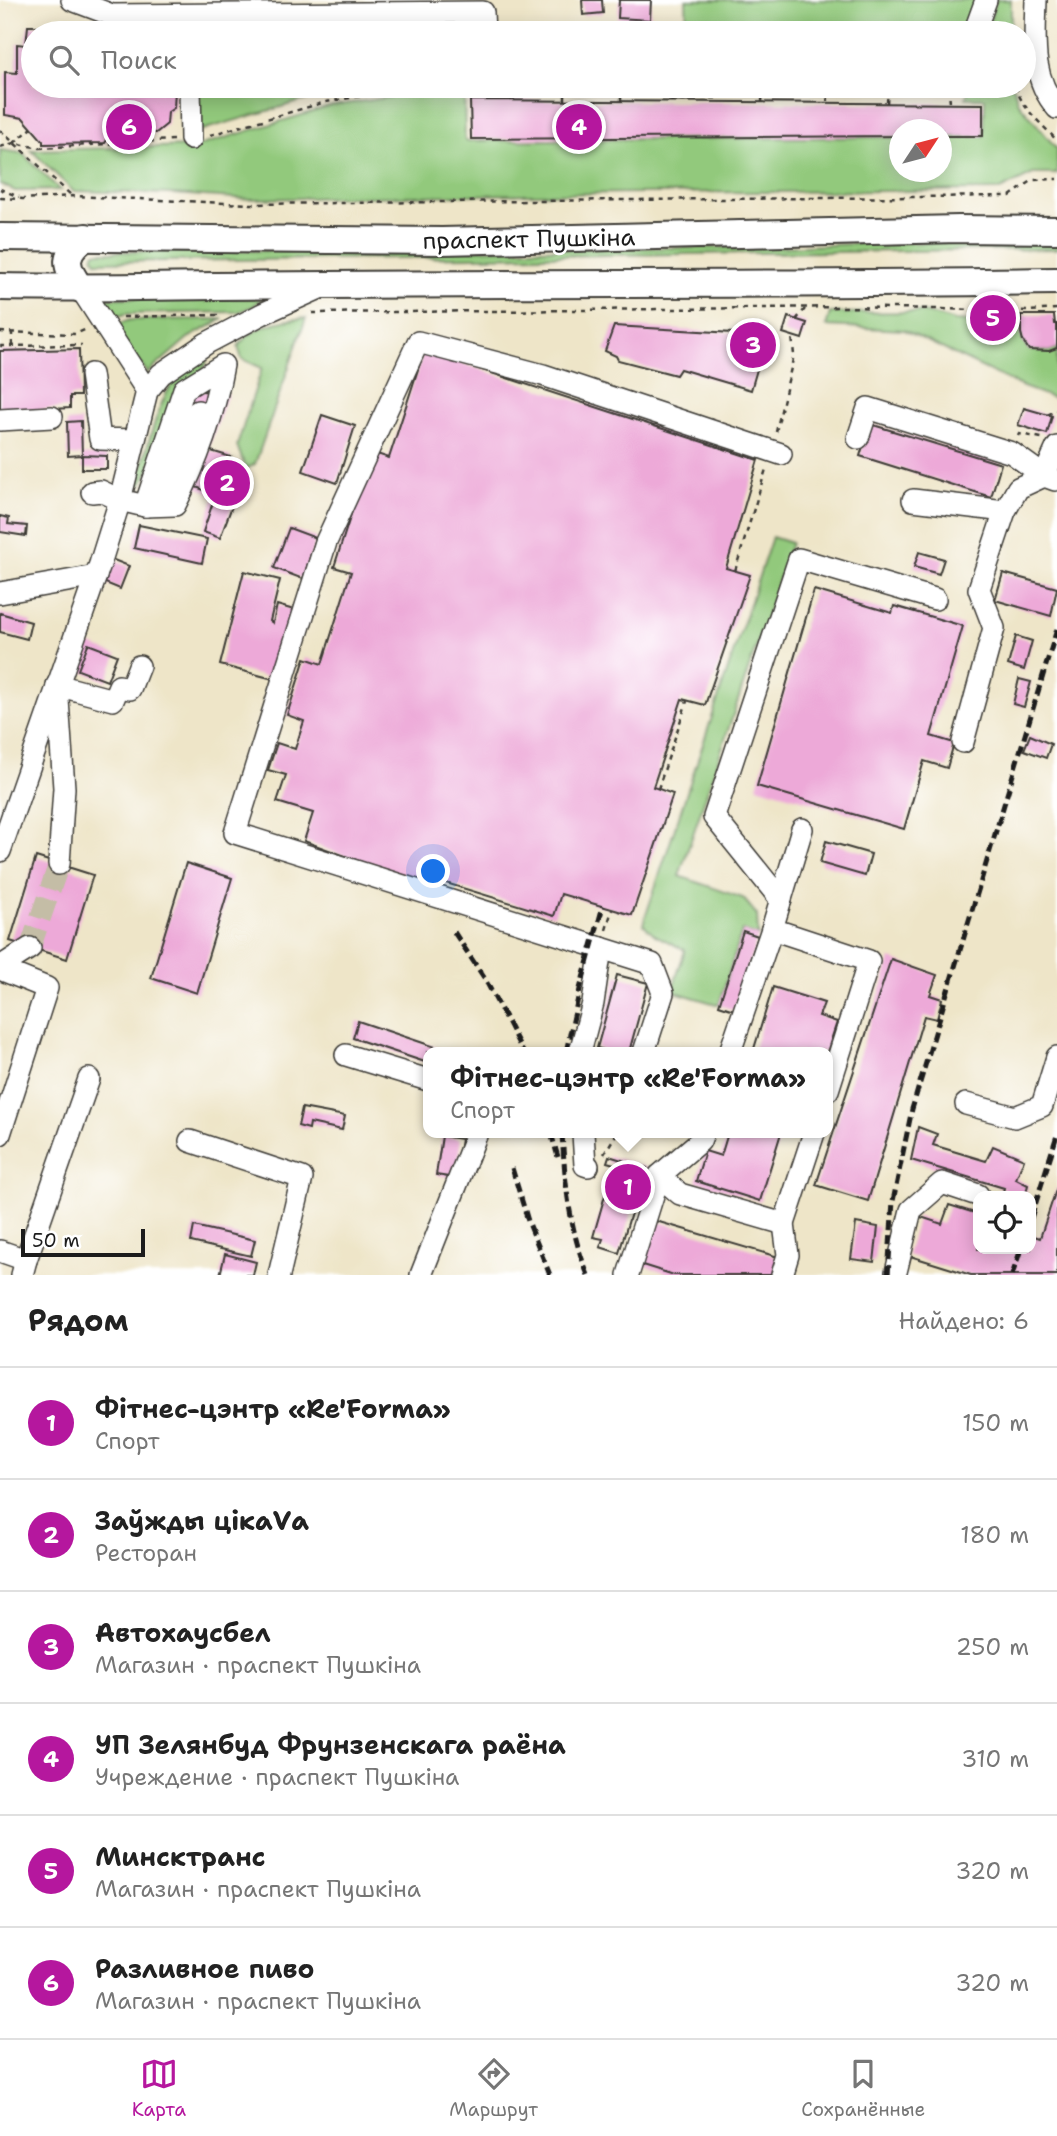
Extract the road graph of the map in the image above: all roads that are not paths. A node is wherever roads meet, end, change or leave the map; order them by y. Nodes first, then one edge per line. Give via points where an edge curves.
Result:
1 (72, 0) edge
2 (986, 0) edge
3 (1036, 0) edge
4 (183, 15) edge
5 (483, 21) edge
6 (978, 21) edge
7 (1036, 21) edge
8 (1036, 56) edge
9 (190, 98) edge
10 (1057, 108) edge
11 (191, 139) road end
12 (1057, 230) edge
13 (0, 237) edge
14 (86, 237) junction
15 (1057, 281) edge
16 (327, 285) junction
17 (0, 287) edge
18 (81, 289) junction
19 (227, 322) junction
20 (92, 374) dead end
21 (147, 391) junction
22 (52, 417) dead end
23 (0, 420) edge
24 (859, 438) dead end
25 (134, 440) junction
26 (1049, 440) edge
27 (781, 454) dead end
28 (1050, 478) edge
29 (92, 492) dead end
30 (120, 500) junction
31 (913, 500) dead end
32 (1005, 511) junction
33 (96, 576) junction
34 (0, 593) edge
35 (935, 599) dead end
36 (139, 666) dead end
37 (57, 685) junction
38 (962, 742) dead end
39 (802, 829) dead end
40 (0, 850) edge
41 (53, 862) tunnel mouth
42 (780, 900) junction
43 (772, 929) junction
44 (25, 946) tunnel mouth
45 (601, 948) junction
46 (0, 968) edge
47 (581, 1047) edge
48 (646, 1047) edge
49 (732, 1047) edge
50 (346, 1055) dead end
51 (1057, 1057) edge
52 (833, 1074) edge
53 (423, 1078) edge
54 (89, 1079) dead end
55 (966, 1104) dead end
56 (0, 1134) edge
57 (475, 1138) edge
58 (583, 1138) edge
59 (701, 1138) edge
60 (812, 1138) edge
61 (190, 1141) dead end
62 (596, 1163) road end
63 (659, 1176) junction
64 (973, 1193) edge
65 (784, 1224) junction
66 (0, 1251) edge
67 (24, 1268) edge
68 (893, 1274) edge
69 (279, 1275) edge
70 (421, 1275) edge
71 (629, 1275) edge
72 (782, 1275) edge

1 - 4 street via 112,15
2 - 6 street
3 - 7 street
4 - 5 street via 483,12
8 - 10 street via 1038,75
9 - 11 street
12 - 14 main road, праспект Пушкіна via 442,241
13 - 14 main road, праспект Пушкіна
14 - 18 main road via 68,257 70,273
15 - 16 main road, праспект Пушкіна
16 - 18 main road, праспект Пушкіна
16 - 19 street via 262,314
17 - 18 main road, праспект Пушкіна
18 - 21 street
19 - 21 street via 161,374
19 - 30 street via 223,365 205,392 170,479 145,506
20 - 25 street via 100,439
21 - 25 street
22 - 23 street
24 - 28 street via 868,408 1012,453
25 - 30 street
26 - 28 street
27 - 45 street via 543,375 418,342 326,542 235,833
28 - 32 street via 1018,488
29 - 30 street
30 - 33 street
31 - 32 street
32 - 38 street via 979,589 994,628
33 - 34 street
33 - 37 street
35 - 42 street via 799,559 714,817
36 - 37 street via 130,689 119,686 113,701
37 - 40 street
37 - 41 street via 64,788
39 - 42 street
42 - 43 street
43 - 49 street
43 - 52 street via 869,961
44 - 46 street
45 - 47 street
45 - 48 street via 652,964 663,993
46 - 56 street via 47,988
50 - 53 street
51 - 55 street via 1042,1106 1015,1117
54 - 67 street
57 - 70 street
58 - 62 street via 585,1165
59 - 63 street
60 - 65 street
61 - 69 street via 302,1178
63 - 65 street via 680,1194
63 - 71 street
64 - 68 street via 942,1183 911,1210
65 - 72 street via 788,1255
66 - 67 street

